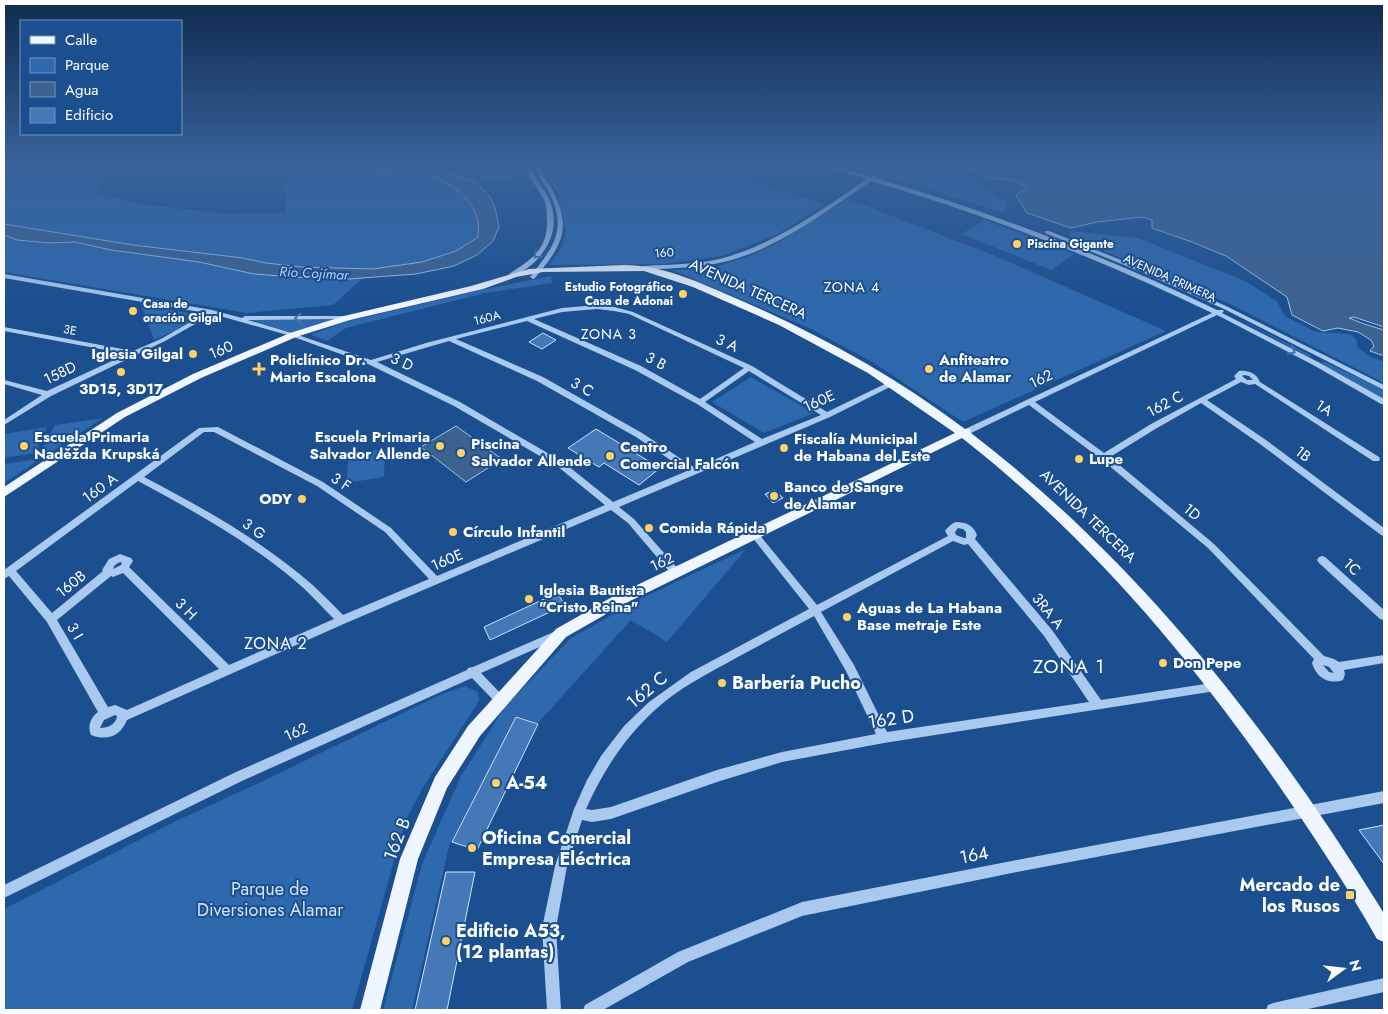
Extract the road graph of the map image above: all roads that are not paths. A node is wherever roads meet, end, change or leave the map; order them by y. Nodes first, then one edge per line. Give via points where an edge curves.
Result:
1 (550, 211) edge
2 (558, 211) edge
3 (819, 211) edge
4 (972, 211) edge
5 (644, 268) junction
6 (536, 273) junction
7 (511, 275) junction
8 (4, 276) edge
9 (522, 279) junction
10 (474, 288) junction
11 (610, 307) joint
12 (1222, 310) junction
13 (212, 312) junction
14 (234, 318) junction
15 (347, 318) junction
16 (529, 319) junction
17 (4, 329) edge
18 (293, 335) junction
19 (450, 339) junction
20 (132, 353) junction
21 (1320, 357) junction
22 (1312, 361) junction
23 (371, 362) junction
24 (749, 368) junction
25 (4, 382) edge
26 (1256, 382) joint
27 (892, 384) junction
28 (1384, 388) edge
29 (48, 394) junction
30 (1203, 401) junction
31 (700, 402) junction
32 (1029, 402) junction
33 (1384, 402) edge
34 (827, 415) junction
35 (4, 423) edge
36 (214, 429) joint
37 (966, 432) junction
38 (762, 442) junction
39 (1104, 456) junction
40 (1376, 459) dead end
41 (694, 471) junction
42 (138, 476) junction
43 (4, 493) edge
44 (612, 505) junction
45 (1384, 533) edge
46 (755, 535) junction
47 (953, 537) junction
48 (970, 540) junction
49 (1322, 560) dead end
50 (110, 572) joint
51 (7, 573) edge
52 (676, 573) junction
53 (436, 582) junction
54 (815, 610) junction
55 (1384, 616) edge
56 (51, 619) junction
57 (342, 620) junction
58 (561, 633) junction
59 (1384, 659) edge
60 (228, 671) junction
61 (472, 671) junction
62 (1218, 688) junction
63 (501, 701) junction
64 (1098, 705) junction
65 (105, 713) junction
66 (123, 717) junction
67 (884, 738) junction
68 (1384, 797) edge
69 (1307, 812) junction
70 (578, 813) junction
71 (4, 892) edge
72 (1384, 932) edge
73 (1384, 985) edge
74 (370, 1010) edge
75 (554, 1010) edge
76 (590, 1010) edge
77 (1272, 1010) edge

1 -> 7 street via 551,236 538,256
2 - 6 street via 561,232 556,248
3 - 5 street, 160 via 776,239 736,256 703,263
4 - 12 street, AVENIDA PRIMERA
5 - 6 main road, 160
5 - 27 main road, AVENIDA TERCERA via 695,285 777,320
6 - 7 main road, 160
6 - 9 main road, 160
7 - 9 main road
7 - 10 main road, 160
8 - 13 street, 3 D
9 - 10 main road, 160
10 - 15 main road, 160
11 - 16 street, 160A via 563,311
11 - 24 street, 3 A via 631,313
12 - 21 street, AVENIDA PRIMERA
12 -> 22 street, AVENIDA PRIMERA
12 - 32 street, 162
13 - 14 street, 3 D
13 - 20 street, 158D via 169,337
15 -> 14 street
14 - 18 street, 3 D
15 - 18 main road, 160
16 - 19 street, 160A
16 - 31 street, 3 B via 638,368
17 - 20 street, 3E
18 - 23 street, 3 D
18 - 43 main road, 160 via 174,387 121,415
19 - 23 street, 160A
19 - 41 street, 3 C via 540,379 639,435
20 - 29 street, 158D
21 - 22 street
21 - 28 street, AVENIDA PRIMERA
22 - 33 street, AVENIDA PRIMERA
23 - 44 street, 3 D via 426,387 528,444 560,464
24 - 31 street
24 - 34 street, 3 A
25 - 29 street
26 - 30 street, 162 C via 1241,379
26 - 40 street, 1A
27 - 34 street, 160E
27 - 37 main road, AVENIDA TERCERA
29 - 35 street, 158D
30 - 39 street, 162 C
30 - 45 street, 1B via 1264,442
31 - 38 street, 3 B
32 - 37 street, 162
32 - 39 street, 1D
34 - 38 street, 160E
36 - 42 street, 160 A via 202,430
36 - 53 street, 3 F via 320,484 388,530
37 - 46 main road, 162
37 - 62 main road, AVENIDA TERCERA via 1084,534 1151,606
38 - 41 street, 160E
39 - 59 street, 1D via 1211,546 1321,660 1338,667
41 - 44 street, 160E
42 - 51 street, 160 A
42 - 57 street, 3 G via 212,516 263,552 298,578
44 - 52 street, 3 D via 631,521
44 - 53 street, 160E
46 - 52 main road, 162
46 - 54 street
47 - 48 street via 960,541
47 - 48 street via 951,529 960,525 970,530
47 - 54 street, 162 C
48 - 64 street, 3RA A via 1048,633
49 - 55 street, 1C
50 - 56 street, 160B
50 - 60 street, 3 H via 107,570 109,565 120,558 128,561 124,568
51 - 56 street, 3 I
52 - 58 main road, 162
53 - 57 street, 160E
54 - 67 street via 850,668
54 - 70 street, 162 C via 695,675 653,705 605,760
56 - 65 street, 3 I
57 - 60 street, 160E
58 - 61 street, 162
58 - 63 main road, 162 B
60 - 66 street, 160E
61 - 63 street
61 - 71 street, 162 via 240,776
62 - 64 street, 162 D
62 - 69 main road, AVENIDA TERCERA
63 - 74 main road, 162 B via 474,731 442,783 409,858
64 - 67 street, 162 D
65 - 66 street via 120,711
65 - 66 street via 95,724 98,733 116,728
67 - 70 street, 162 D via 782,757 610,813 592,816
68 - 69 street, 164
69 - 72 main road, AVENIDA TERCERA
69 - 76 street, 164 via 802,909 683,956
70 - 75 street, 162 C via 561,866 549,928
73 - 77 street

